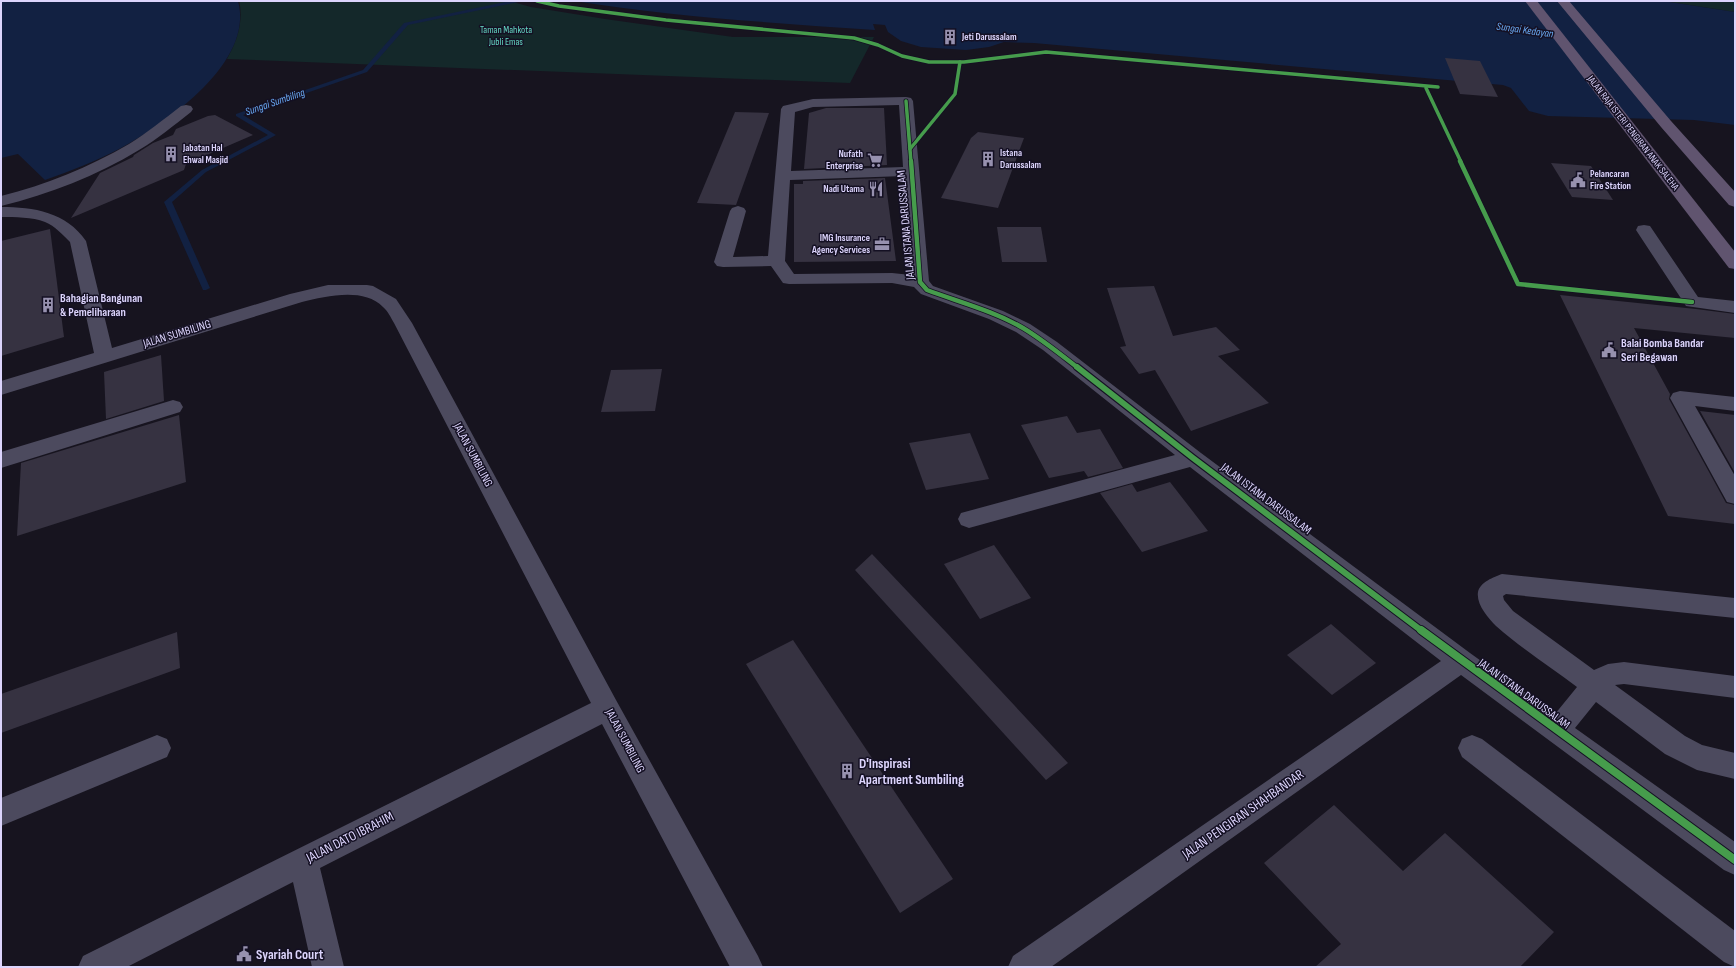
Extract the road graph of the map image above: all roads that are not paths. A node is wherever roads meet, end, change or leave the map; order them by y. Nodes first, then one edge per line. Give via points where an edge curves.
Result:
1 (1531, 1) edge
2 (1563, 1) edge
3 (186, 109) dead end
4 (912, 171) junction
5 (783, 176) junction
6 (1, 201) edge
7 (1735, 202) edge
8 (738, 211) dead end
9 (1, 212) edge
10 (1644, 230) dead end
11 (776, 261) junction
12 (1735, 264) edge
13 (920, 282) junction
14 (1735, 307) edge
15 (104, 356) junction
16 (1, 388) edge
17 (1735, 404) edge
18 (173, 407) dead end
19 (1194, 458) junction
20 (1, 460) edge
21 (1735, 496) edge
22 (969, 519) dead end
23 (1735, 608) edge
24 (1461, 661) junction
25 (1594, 685) junction
26 (1735, 687) edge
27 (607, 708) junction
28 (1557, 731) junction
29 (158, 748) dead end
30 (1472, 748) dead end
31 (1735, 766) edge
32 (1, 812) edge
33 (1735, 860) edge
34 (303, 861) junction
35 (1735, 951) edge
36 (94, 967) edge
37 (328, 967) edge
38 (746, 967) edge
39 (1024, 967) edge

1 - 12 main road, JALAN RAJA ISTERI PENGIRAN ANAK SALEHA
2 - 7 main road
3 - 6 street via 135,147 46,188
4 - 5 street
4 - 5 street, JALAN ISTANA DARUSSALAM via 906,100 813,103 788,109
4 - 13 street, JALAN ISTANA DARUSSALAM
5 - 11 street, JALAN ISTANA DARUSSALAM
8 - 11 street via 723,262
9 - 15 street via 50,218 63,226 78,241
10 - 14 street via 1692,302
11 - 13 street, JALAN ISTANA DARUSSALAM via 789,279 892,278
13 - 19 street, JALAN ISTANA DARUSSALAM via 927,290 996,315 1023,328 1050,346
15 - 16 street, JALAN SUMBILING
15 - 27 street, JALAN SUMBILING via 328,290 367,290 390,303 407,330
17 - 21 street via 1680,398
18 - 20 street
19 - 22 street
19 - 24 street, JALAN ISTANA DARUSSALAM
23 - 25 street via 1502,584 1490,592 1492,604 1504,618
24 - 28 street, JALAN ISTANA DARUSSALAM
24 - 39 street, JALAN PENGIRAN SHAHBANDAR
25 - 26 street via 1608,675 1624,673
25 - 28 street
25 - 31 street via 1675,745 1697,757
27 - 34 street, JALAN DATO IBRAHIM
27 - 38 street, JALAN SUMBILING
28 - 33 street, JALAN ISTANA DARUSSALAM
29 - 32 street
30 - 35 street
34 - 36 street, JALAN DATO IBRAHIM
34 - 37 street

